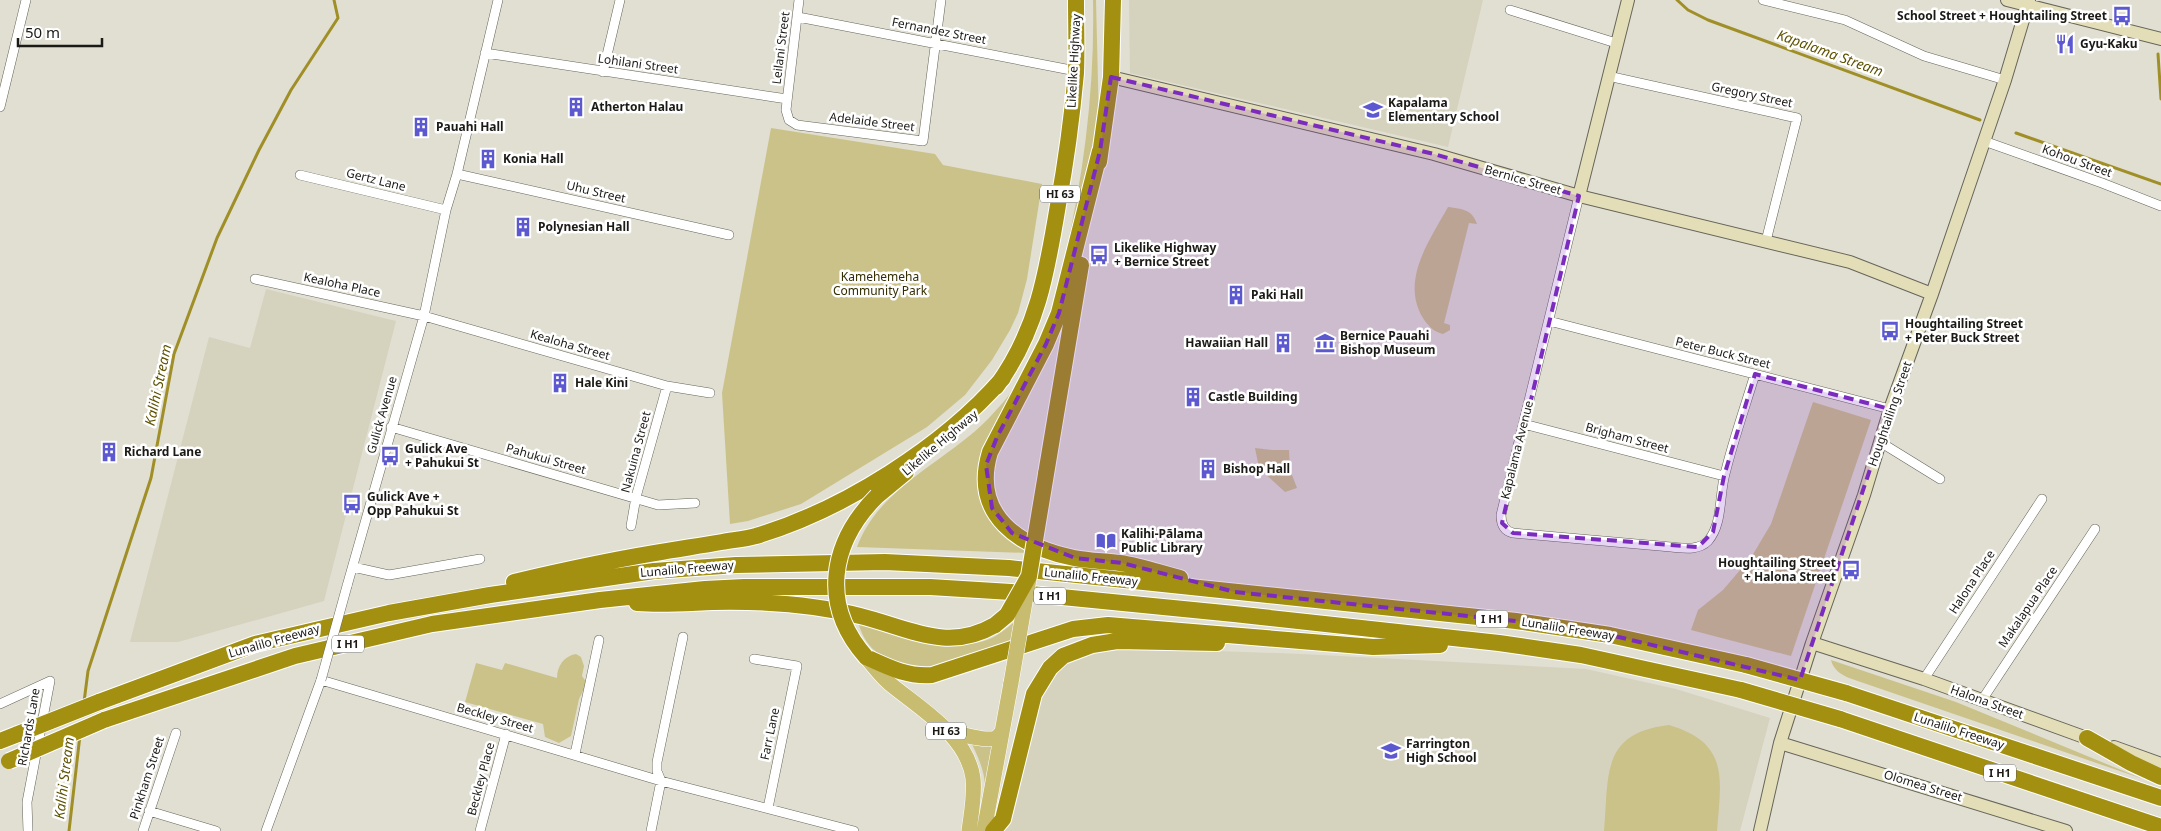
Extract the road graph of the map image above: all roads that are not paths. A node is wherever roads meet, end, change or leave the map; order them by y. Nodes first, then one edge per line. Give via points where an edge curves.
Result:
1 (26, 0) edge
2 (498, 0) edge
3 (620, 0) edge
4 (799, 0) edge
5 (941, 0) edge
6 (1076, 0) edge
7 (1113, 0) edge
8 (1628, 0) edge
9 (1763, 0) edge
10 (2007, 0) edge
11 (2028, 3) edge
12 (1510, 10) dead end
13 (798, 17) junction
14 (2161, 39) edge
15 (937, 43) junction
16 (1616, 43) junction
17 (485, 53) junction
18 (1076, 71) junction
19 (603, 72) junction
20 (1111, 76) junction
21 (1608, 76) junction
22 (2005, 80) junction
23 (787, 99) junction
24 (0, 107) edge
25 (1984, 141) junction
26 (1100, 151) junction
27 (457, 174) junction
28 (300, 175) dead end
29 (1579, 196) junction
30 (2161, 206) edge
31 (446, 210) junction
32 (729, 235) dead end
33 (1766, 241) junction
34 (254, 279) dead end
35 (1932, 294) junction
36 (424, 316) junction
37 (1549, 321) junction
38 (1755, 374) junction
39 (1003, 378) junction
40 (668, 386) junction
41 (710, 393) dead end
42 (1890, 409) junction
43 (1524, 424) junction
44 (391, 427) junction
45 (1880, 442) junction
46 (1724, 476) junction
47 (1940, 479) dead end
48 (636, 497) junction
49 (2042, 499) dead end
50 (695, 503) dead end
51 (631, 526) dead end
52 (2096, 529) dead end
53 (480, 559) dead end
54 (353, 567) junction
55 (1029, 576) junction
56 (1235, 592) junction
57 (600, 600) junction
58 (389, 613) junction
59 (683, 637) dead end
60 (599, 640) dead end
61 (1309, 642) junction
62 (1499, 642) junction
63 (1812, 643) junction
64 (866, 657) junction
65 (754, 660) dead end
66 (1924, 679) junction
67 (321, 680) junction
68 (1982, 700) junction
69 (0, 704) edge
70 (944, 730) junction
71 (1002, 732) junction
72 (176, 733) dead end
73 (506, 734) junction
74 (2086, 738) junction
75 (0, 740) edge
76 (1780, 743) junction
77 (575, 754) junction
78 (5, 763) edge
79 (2161, 764) edge
80 (2161, 777) edge
81 (661, 781) junction
82 (2161, 798) edge
83 (768, 808) junction
84 (149, 811) junction
85 (2161, 827) edge
86 (28, 831) edge
87 (143, 831) edge
88 (216, 831) edge
89 (266, 831) edge
90 (480, 831) edge
91 (651, 831) edge
92 (854, 831) edge
93 (969, 831) edge
94 (984, 831) edge
95 (993, 831) edge
96 (1760, 831) edge
97 (2066, 831) edge

1 - 24 street
2 - 17 street, Gulick Avenue
3 - 19 street
4 - 13 street, Leilani Street
5 - 15 street, Adelaide Street
6 - 18 highway, Likelike Highway / HI 63
7 - 20 highway, HI 63
8 - 16 main road, Kapalama Avenue
9 - 22 street via 1845,20 1924,56
10 - 11 main road
11 - 14 main road
11 - 22 main road, Houghtailing Street
12 - 16 street
13 - 15 street, Fernandez Street
13 - 23 street, Leilani Street
15 - 18 street, Fernandez Street
15 - 23 street, Adelaide Street via 923,141 797,125 788,117
16 - 21 main road, Kapalama Avenue
17 - 19 street, Lohilani Street
17 - 27 street, Gulick Avenue
18 - 39 highway, Likelike Highway / HI 63 via 1050,258 1030,331
19 - 23 street, Lohilani Street
20 - 26 highway, HI 63
20 - 29 main road, Bernice Street via 1434,154
21 - 29 main road, Kapalama Avenue
21 - 33 street, Gregory Street via 1797,118
22 - 25 main road, Houghtailing Street
25 - 30 street, Kohou Street
25 - 35 main road, Houghtailing Street
26 - 55 highway, HI 63, bridge
26 - 56 highway via 1059,313 990,452 986,465 987,494 1000,522 1012,533 1036,545 1075,558 1122,563
27 - 31 street, Gulick Avenue
27 - 32 street, Uhu Street
28 - 31 street, Gertz Lane
29 - 33 main road, Bernice Street
29 - 37 street, Kapalama Avenue
31 - 36 street, Gulick Avenue
33 - 35 main road, Bernice Street via 1850,262
34 - 36 street, Kealoha Place
35 - 42 main road, Houghtailing Street
36 - 40 street, Kealoha Street
36 - 44 street, Gulick Avenue
37 - 38 street, Peter Buck Street
37 - 43 street, Kapalama Avenue
38 - 42 street, Peter Buck Street
38 - 46 street, Kapalama Avenue
39 - 58 highway via 964,418 913,456 849,496 792,524 754,537 595,563
39 - 64 highway, Likelike Highway / HI 63, bridge via 982,408 876,496 853,524 838,558 837,597 848,634
40 - 41 street, Kealoha Street
40 - 48 street, Nakuina Street
42 - 45 main road, Houghtailing Street
43 - 46 street, Brigham Street
43 - 46 street, Kapalama Avenue via 1501,515 1503,526 1511,533 1698,548 1713,532
44 - 48 street, Pahukui Street
44 - 54 street, Gulick Avenue
45 - 47 street
45 - 63 main road, Houghtailing Street
48 - 50 street, Pahukui Street via 658,505
48 - 51 street, Nakuina Street
49 - 66 street, Halona Place
52 - 68 street, Makalapua Place
53 - 54 street via 388,575
54 - 67 street, Gulick Avenue, bridge
55 - 57 highway, bridge via 1007,615 995,625 981,634 950,639 859,615 786,604 712,602 668,605
55 - 71 main road, HI 63, bridge
56 - 58 highway, Lunalilo Freeway / I H1 via 1009,568 885,562 736,565 654,571
56 - 82 highway, Lunalilo Freeway / I H1, bridge via 1516,621 1610,635 1746,665 1846,693
57 - 62 highway, Lunalilo Freeway / I H1 via 734,587 930,587 1011,592
57 - 78 highway, Lunalilo Freeway / I H1, bridge via 432,624 295,656 104,720
58 - 75 highway, Lunalilo Freeway / I H1, bridge via 255,644
59 - 81 street via 656,762
60 - 77 street
61 - 62 highway via 1373,647
61 - 64 highway via 1108,625 1073,629 932,675 906,674
61 - 95 highway via 1117,641 1092,645 1063,656 1050,668 1034,694 1003,819
62 - 85 highway, Lunalilo Freeway / I H1, bridge via 1616,661 1740,690 1840,718
63 - 66 main road, Halona Street
63 - 76 main road, Houghtailing Street
64 - 70 main road, Likelike Highway / HI 63 via 887,681
65 - 83 street, Farr Lane via 797,666
66 - 68 main road, Halona Street
67 - 73 street, Beckley Street
67 - 89 street, Gulick Avenue
68 - 74 main road, Halona Street
69 - 86 street, Richards Lane via 50,681 27,802
70 - 71 main road via 964,736 991,738
70 - 93 main road, Likelike Highway / HI 63 via 966,757 973,777
71 - 94 main road, HI 63
72 - 84 street, Pinkham Street
73 - 77 street, Beckley Street
73 - 90 street, Beckley Place
74 - 79 main road, Halona Street
74 - 80 highway
76 - 96 main road, Houghtailing Street
76 - 97 main road, Olomea Street
77 - 81 street, Beckley Street
81 - 83 street, Beckley Street
81 - 91 street
83 - 92 street, Beckley Street
84 - 87 street, Pinkham Street
84 - 88 street

